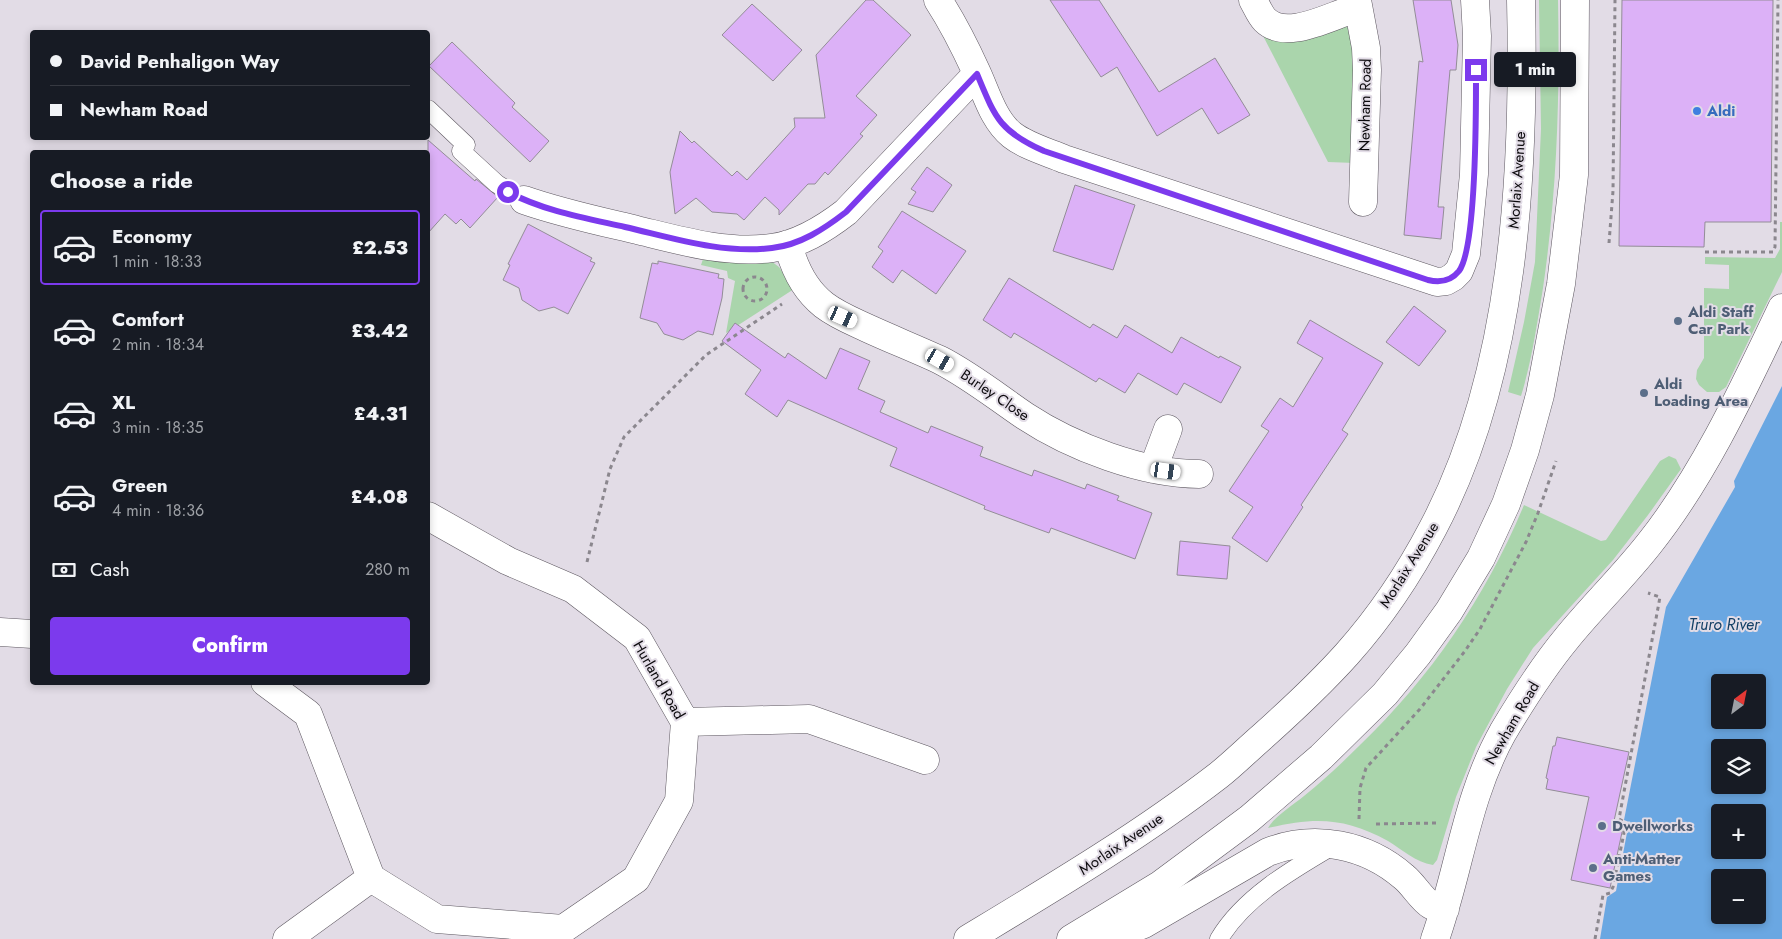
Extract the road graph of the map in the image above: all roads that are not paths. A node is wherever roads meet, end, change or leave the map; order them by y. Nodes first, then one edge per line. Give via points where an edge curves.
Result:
1 (938, 0) edge
2 (1253, 0) edge
3 (1475, 0) edge
4 (1521, 0) edge
5 (1575, 0) edge
6 (1358, 4) edge
7 (977, 74) junction
8 (430, 111) edge
9 (524, 200) joint
10 (1363, 202) dead end
11 (788, 244) junction
12 (1782, 308) edge
13 (1168, 429) dead end
14 (1153, 469) junction
15 (1199, 474) dead end
16 (430, 517) edge
17 (0, 632) edge
18 (30, 634) edge
19 (269, 685) edge
20 (685, 722) junction
21 (925, 760) dead end
22 (1337, 844) junction
23 (371, 878) junction
24 (1445, 909) junction
25 (470, 930) edge
26 (287, 939) edge
27 (968, 939) edge
28 (1072, 939) edge
29 (1106, 939) edge
30 (1219, 939) edge
31 (1435, 939) edge

1 - 7 main road
2 - 6 main road, Newham Road via 1266,21 1285,30
3 - 7 main road via 1474,174 1466,254 1459,271 1446,281 1428,280 1027,144 1001,124
4 - 27 main road, Morlaix Avenue via 1522,116 1511,260 1502,311 1476,424 1458,475 1434,527 1406,575 1348,654 1292,710 1221,773 1136,836
5 - 28 main road via 1574,175 1561,284 1540,395 1524,450 1506,504 1481,558 1449,612 1418,654 1385,694 1321,757 1249,819 1160,885
6 - 10 main road, Newham Road via 1366,48
7 - 11 main road via 846,212 809,237
8 - 9 lane via 466,145 461,151 497,184
9 - 11 main road via 707,246 740,250
11 - 14 main road, Burley Close via 806,286 834,312 940,360 1045,428 1112,457
12 - 24 main road, Newham Road via 1733,409 1682,496 1649,544 1549,662 1503,733 1467,817
13 - 14 main road
14 - 15 main road, Burley Close
16 - 20 main road, Hurland Road via 508,561 573,589 637,638
17 - 18 main road
19 - 23 main road via 308,714
20 - 21 main road via 809,719
20 - 25 main road, Hurland Road via 679,801 636,879 563,930
22 - 24 main road via 1364,852 1390,865 1430,904
22 - 29 main road via 1303,842 1268,852 1144,924
22 - 30 lane via 1255,899
23 - 25 main road, Hurland Road via 436,919
23 - 26 main road
24 - 31 main road, Newham Road

